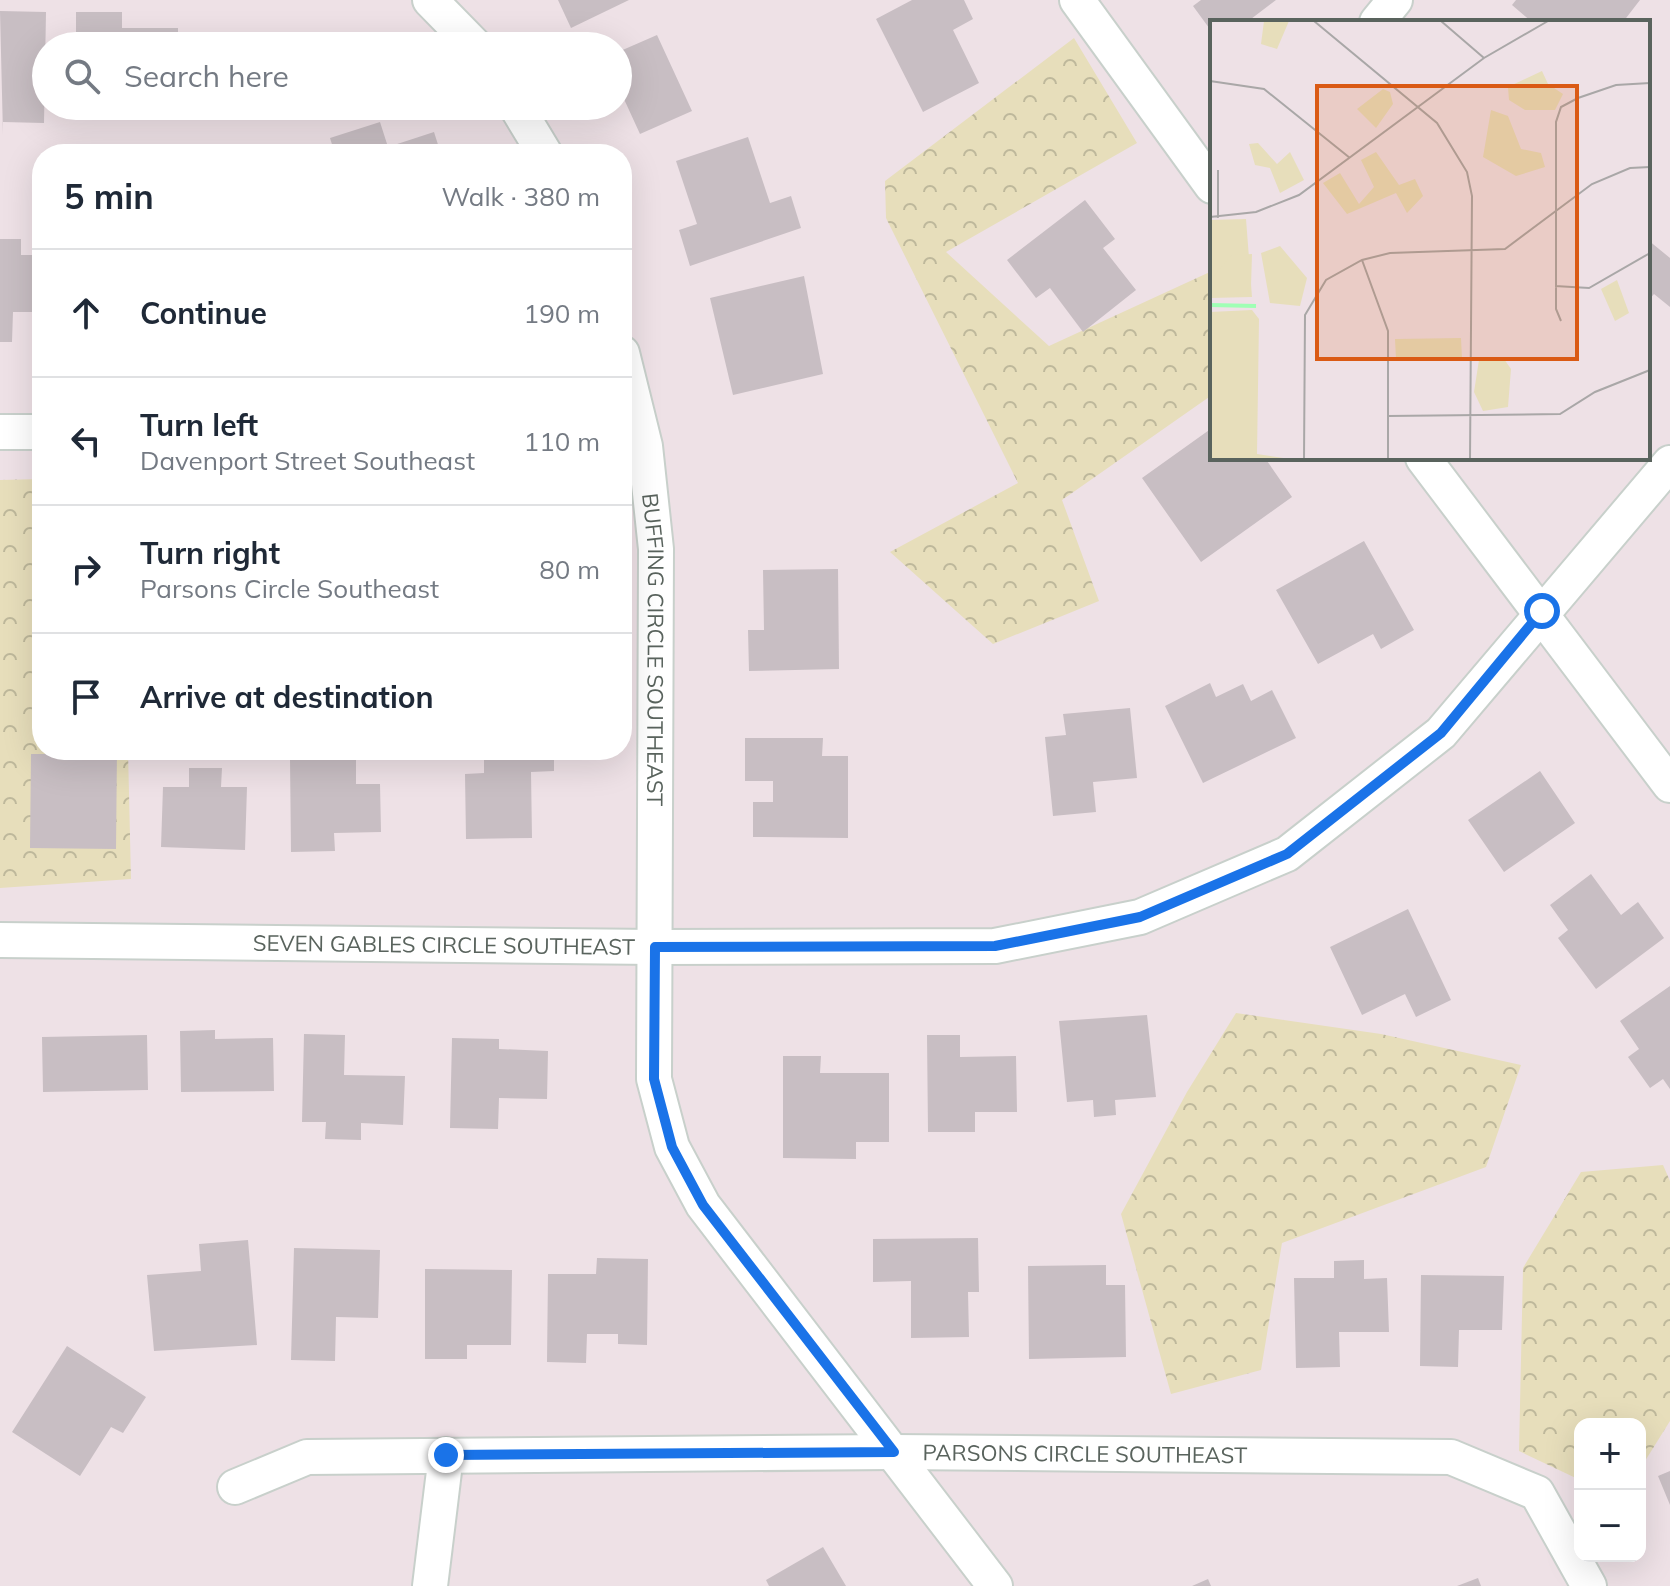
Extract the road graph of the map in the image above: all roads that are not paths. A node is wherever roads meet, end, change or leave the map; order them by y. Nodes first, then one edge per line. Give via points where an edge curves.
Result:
1 (430, 0) edge
2 (1077, 0) edge
3 (1395, 0) edge
4 (1379, 20) edge
5 (461, 32) edge
6 (524, 120) edge
7 (539, 144) edge
8 (1210, 183) edge
9 (632, 393) edge
10 (0, 432) edge
11 (32, 432) edge
12 (1425, 460) edge
13 (1670, 463) edge
14 (1542, 611) junction
15 (1670, 785) edge
16 (0, 940) edge
17 (655, 947) junction
18 (894, 1452) junction
19 (446, 1455) junction
20 (235, 1487) dead end
21 (430, 1586) edge
22 (995, 1586) edge
23 (1589, 1586) edge

1 - 5 street
2 - 8 street
3 - 4 street
6 - 7 street
9 - 17 street, BUFFING CIRCLE SOUTHEAST via 645,446 656,549
10 - 11 street
12 - 14 street
13 - 14 street, SEVEN GABLES CIRCLE SOUTHEAST
14 - 15 street
14 - 17 street, SEVEN GABLES CIRCLE SOUTHEAST via 1441,733 1287,854 1140,917 995,946
16 - 17 street, SEVEN GABLES CIRCLE SOUTHEAST
17 - 18 street, BUFFING CIRCLE SOUTHEAST via 654,1079 672,1147 703,1205
18 - 19 street, PARSONS CIRCLE SOUTHEAST
18 - 22 street, BUFFING CIRCLE SOUTHEAST
18 - 23 street, PARSONS CIRCLE SOUTHEAST via 1451,1457 1537,1493
19 - 20 street, PARSONS CIRCLE SOUTHEAST via 307,1457
19 - 21 street

